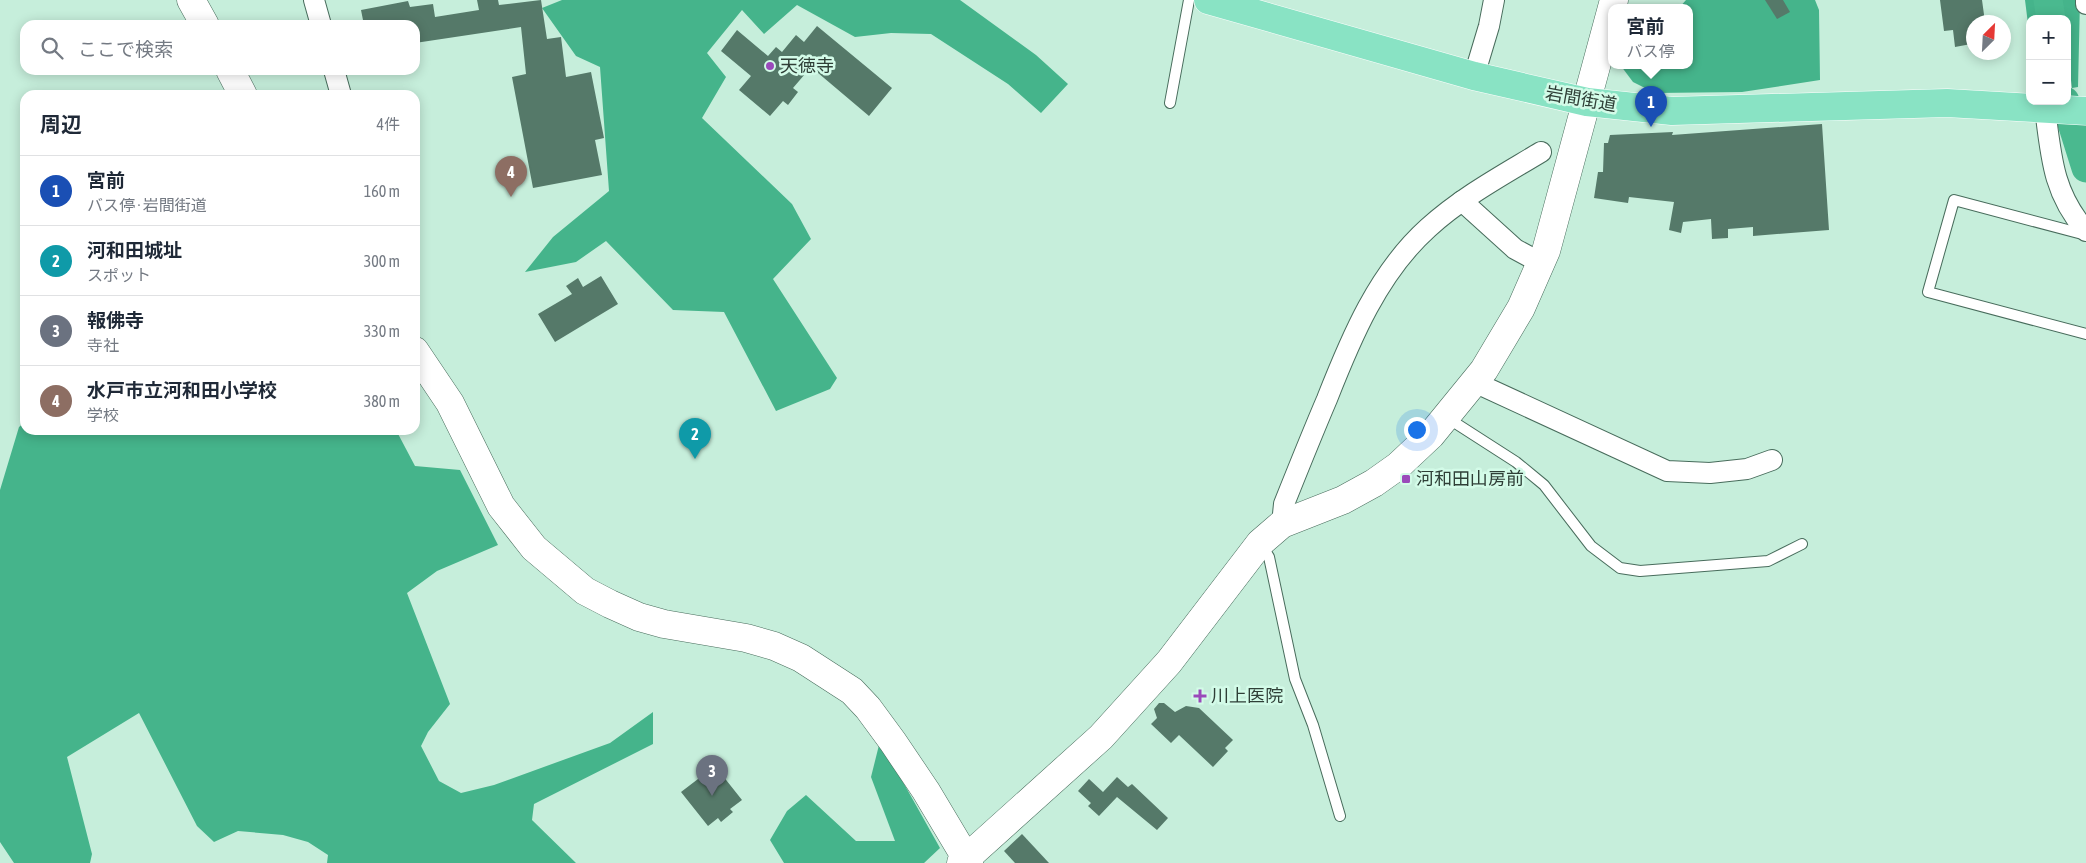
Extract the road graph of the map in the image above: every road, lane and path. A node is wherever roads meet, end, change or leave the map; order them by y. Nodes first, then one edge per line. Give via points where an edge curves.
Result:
1 (191, 0) edge
2 (314, 0) edge
3 (1190, 0) edge
4 (1208, 0) edge
5 (1494, 0) edge
6 (2086, 0) edge
7 (2086, 4) edge
8 (202, 20) edge
9 (320, 20) edge
10 (1608, 23) edge
11 (233, 75) edge
12 (335, 75) edge
13 (1474, 76) junction
14 (240, 90) edge
15 (339, 90) edge
16 (1587, 102) junction
17 (1170, 103) dead end
18 (2048, 109) junction
19 (2085, 111) edge
20 (1542, 152) dead end
21 (1462, 201) junction
22 (2086, 231) edge
23 (2086, 235) edge
24 (1541, 263) junction
25 (2086, 334) edge
26 (420, 358) edge
27 (1474, 382) junction
28 (1446, 417) junction
29 (1772, 460) dead end
30 (1282, 524) junction
31 (1260, 543) junction
32 (1802, 544) dead end
33 (1340, 816) dead end
34 (965, 861) edge

1 - 8 street
2 - 9 street
3 - 17 lane
4 - 13 main road, 岩間街道
5 - 13 street
6 - 7 street
10 - 16 street
11 - 14 street
12 - 15 street
13 - 16 main road, 岩間街道
16 - 18 main road, 岩間街道 via 1672,111 1947,103
16 - 24 street via 1554,228
18 - 19 main road, 岩間街道
18 - 22 street via 2055,174 2064,201
20 - 21 street
21 - 24 street via 1515,249
21 - 30 street via 1413,243 1372,301 1351,339 1284,504
23 - 25 lane via 1954,200 1928,292
24 - 27 street via 1506,336
26 - 34 street via 450,403 501,506 534,548 585,591 610,604 664,624 774,646 802,658 852,691 868,708 926,791
27 - 28 street
27 - 29 street via 1666,471 1710,473 1747,470
28 - 30 street via 1398,466 1374,483 1343,500
28 - 32 lane via 1516,462 1544,485 1591,546 1620,568 1640,571 1768,561
30 - 31 street
31 - 33 lane via 1268,557 1295,679 1313,725
31 - 34 street via 1169,662 1101,737

